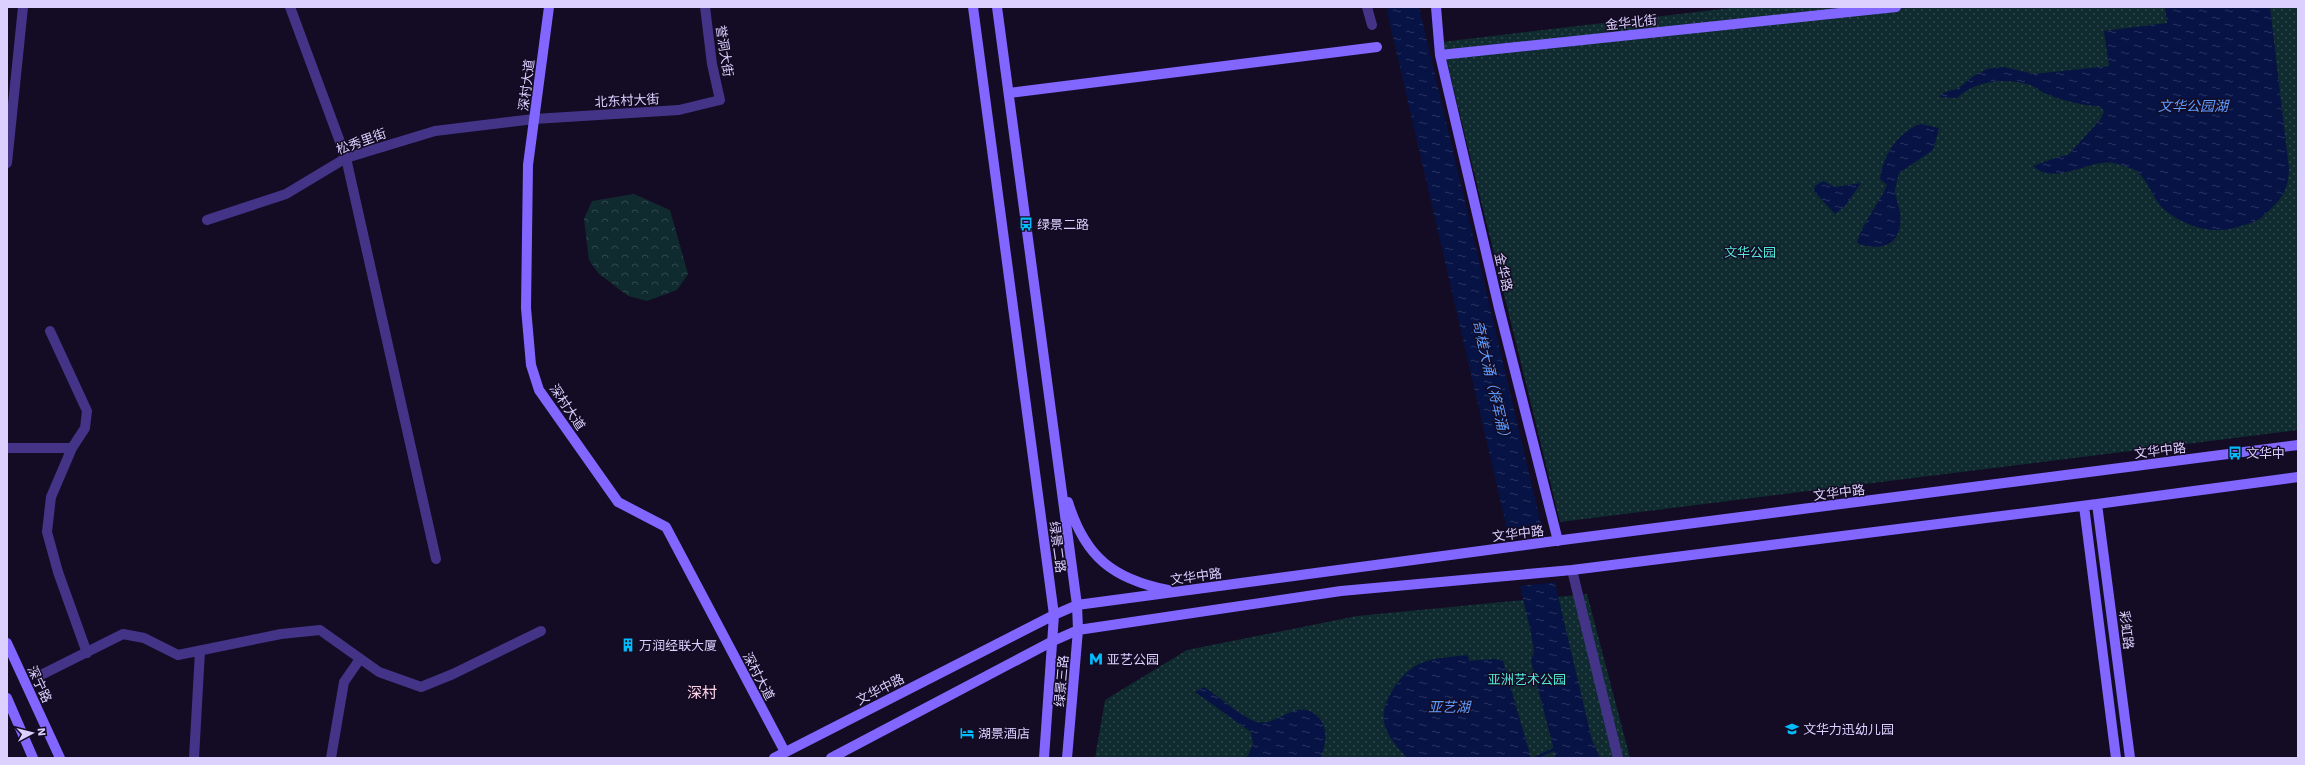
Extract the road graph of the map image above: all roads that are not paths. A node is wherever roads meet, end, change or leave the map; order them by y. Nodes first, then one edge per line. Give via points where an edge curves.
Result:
1 (23, 7) edge
2 (290, 7) edge
3 (549, 7) edge
4 (705, 7) edge
5 (974, 7) edge
6 (997, 7) edge
7 (1367, 7) edge
8 (1436, 7) edge
9 (1896, 7) edge
10 (1372, 25) dead end
11 (1377, 47) dead end
12 (1440, 55) junction
13 (1009, 93) junction
14 (720, 100) joint
15 (534, 119) junction
16 (346, 158) junction
17 (7, 163) edge
18 (207, 220) dead end
19 (50, 331) dead end
20 (2298, 445) edge
21 (7, 448) edge
22 (72, 448) junction
23 (1060, 476) junction
24 (2298, 477) edge
25 (2097, 504) junction
26 (2084, 506) junction
27 (1558, 541) junction
28 (436, 559) dead end
29 (1572, 570) junction
30 (1175, 592) junction
31 (1078, 605) junction
32 (1054, 615) junction
33 (1078, 630) junction
34 (541, 631) dead end
35 (1053, 641) junction
36 (7, 643) edge
37 (200, 651) junction
38 (87, 653) junction
39 (360, 659) junction
40 (41, 675) dead end
41 (7, 698) edge
42 (785, 752) junction
43 (34, 758) edge
44 (60, 758) edge
45 (194, 758) edge
46 (331, 758) edge
47 (774, 758) edge
48 (831, 758) edge
49 (1044, 758) edge
50 (1067, 758) edge
51 (1618, 758) edge
52 (2116, 758) edge
53 (2130, 758) edge

1 - 17 street
2 - 16 street
3 - 15 main road, 深村大道
4 - 14 street, 誉洞大街 via 712,64
5 - 32 main road, 绿景二路
6 - 13 main road, 绿景二路
7 - 10 street
8 - 12 main road, 金华路
9 - 12 main road, 金华北街
11 - 13 main road
12 - 27 main road, 金华路 via 1499,308
13 - 23 main road, 绿景二路
14 - 15 street, 北东村大街 via 679,110
15 - 16 street, 松秀里街 via 435,131
15 - 42 main road, 深村大道 via 528,165 526,308 531,365 539,390 618,502 666,527
16 - 18 street, 松秀里街 via 286,194
16 - 28 street
19 - 22 street via 87,411 85,428
20 - 27 main road, 文华中路
21 - 22 street
22 - 38 street via 51,497 47,532 58,572
23 - 30 main road via 1073,517 1090,549 1114,572 1142,585
23 - 31 main road, 绿景二路
24 - 25 main road
25 - 26 main road
25 - 53 main road, 彩虹路
26 - 29 main road
26 - 52 main road, 彩虹路
27 - 30 main road, 文华中路, bridge
29 - 33 main road via 1341,591
29 - 51 street
30 - 31 main road, 文华中路
31 - 32 main road, 文华中路
31 - 33 main road, 绿景三路
32 - 35 main road, 绿景三路
32 - 42 main road, 文华中路
33 - 35 main road
33 - 50 main road, 绿景三路
34 - 39 street via 421,687 379,672
35 - 48 main road
35 - 49 main road, 绿景三路
36 - 44 main road, 深宁路
37 - 38 street via 178,655 144,638 123,634
37 - 39 street via 281,634 320,630
37 - 45 street
38 - 40 street
39 - 46 street via 344,682
41 - 43 main road
42 - 47 main road, 文华中路

